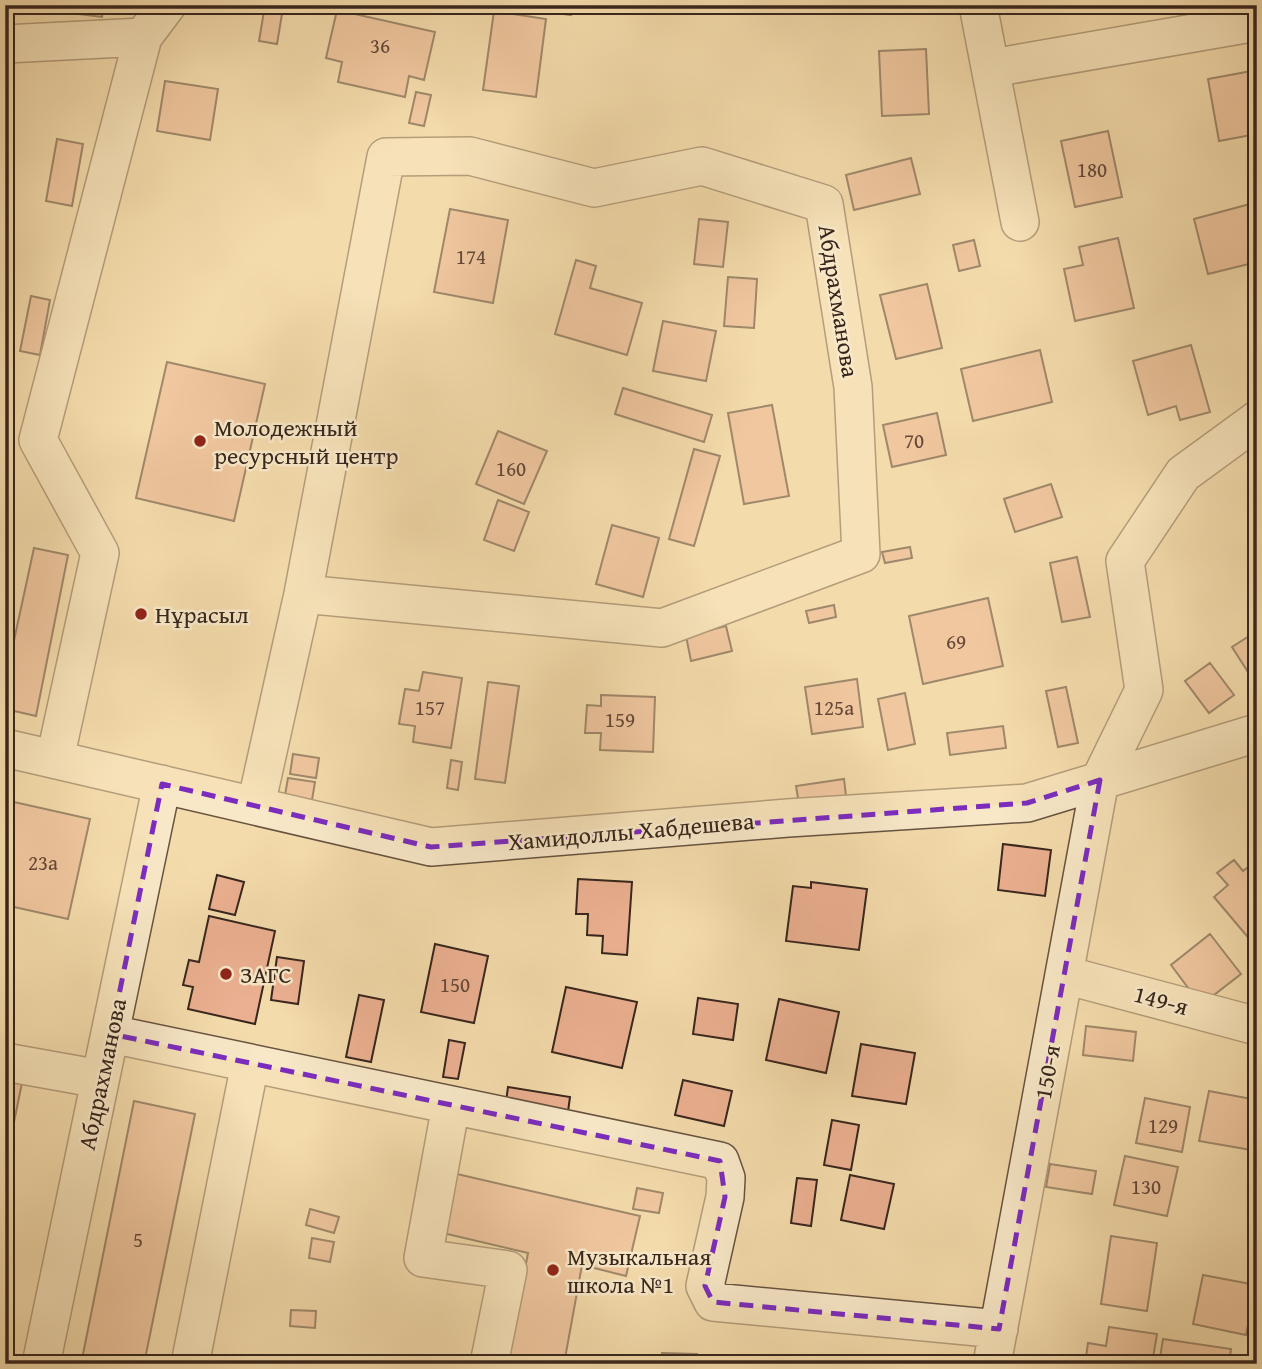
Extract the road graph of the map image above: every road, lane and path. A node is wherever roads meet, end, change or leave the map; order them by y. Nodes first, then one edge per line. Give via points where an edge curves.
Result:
1 (167, 5) edge
2 (978, 5) edge
3 (1257, 22) edge
4 (144, 37) junction
5 (5, 44) edge
6 (992, 68) junction
7 (1020, 222) dead end
8 (1257, 420) edge
9 (303, 594) junction
10 (1257, 733) edge
11 (5, 748) edge
12 (55, 759) junction
13 (1100, 780) junction
14 (162, 784) junction
15 (256, 805) junction
16 (1065, 975) junction
17 (1257, 1026) edge
18 (111, 1034) junction
19 (5, 1062) edge
20 (250, 1064) junction
21 (100, 1079) junction
22 (451, 1105) junction
23 (999, 1329) junction
24 (41, 1364) edge
25 (191, 1364) edge
26 (489, 1364) edge
27 (992, 1364) edge

1 - 4 street
2 - 6 street
3 - 6 street
4 - 5 street
4 - 12 street via 38,440 100,553
6 - 7 street
8 - 13 street, 150-я via 1184,474 1125,561 1144,690
9 - 9 street, Абдрахманова via 386,157 470,156 594,188 702,166 824,204 853,387 861,554 662,628
9 - 15 street, Абдрахманова
10 - 13 street, Хамидоллы Хабдешева
11 - 12 street, Хамидоллы Хабдешева
12 - 14 street, Хамидоллы Хабдешева
13 - 15 street, Хамидоллы Хабдешева via 1027,803 431,847
13 - 16 street, 150-я
14 - 15 street, Хамидоллы Хабдешева
14 - 18 street, Абдрахманова
16 - 17 street, 149-я
16 - 23 street, 150-я
18 - 20 street
18 - 21 street, Абдрахманова
19 - 21 street
20 - 22 street
20 - 25 street
21 - 24 street, Абдрахманова
22 - 23 street via 720,1161 726,1178 725,1197 705,1286 713,1302
22 - 26 street via 423,1258 508,1270
23 - 27 street, 150-я

